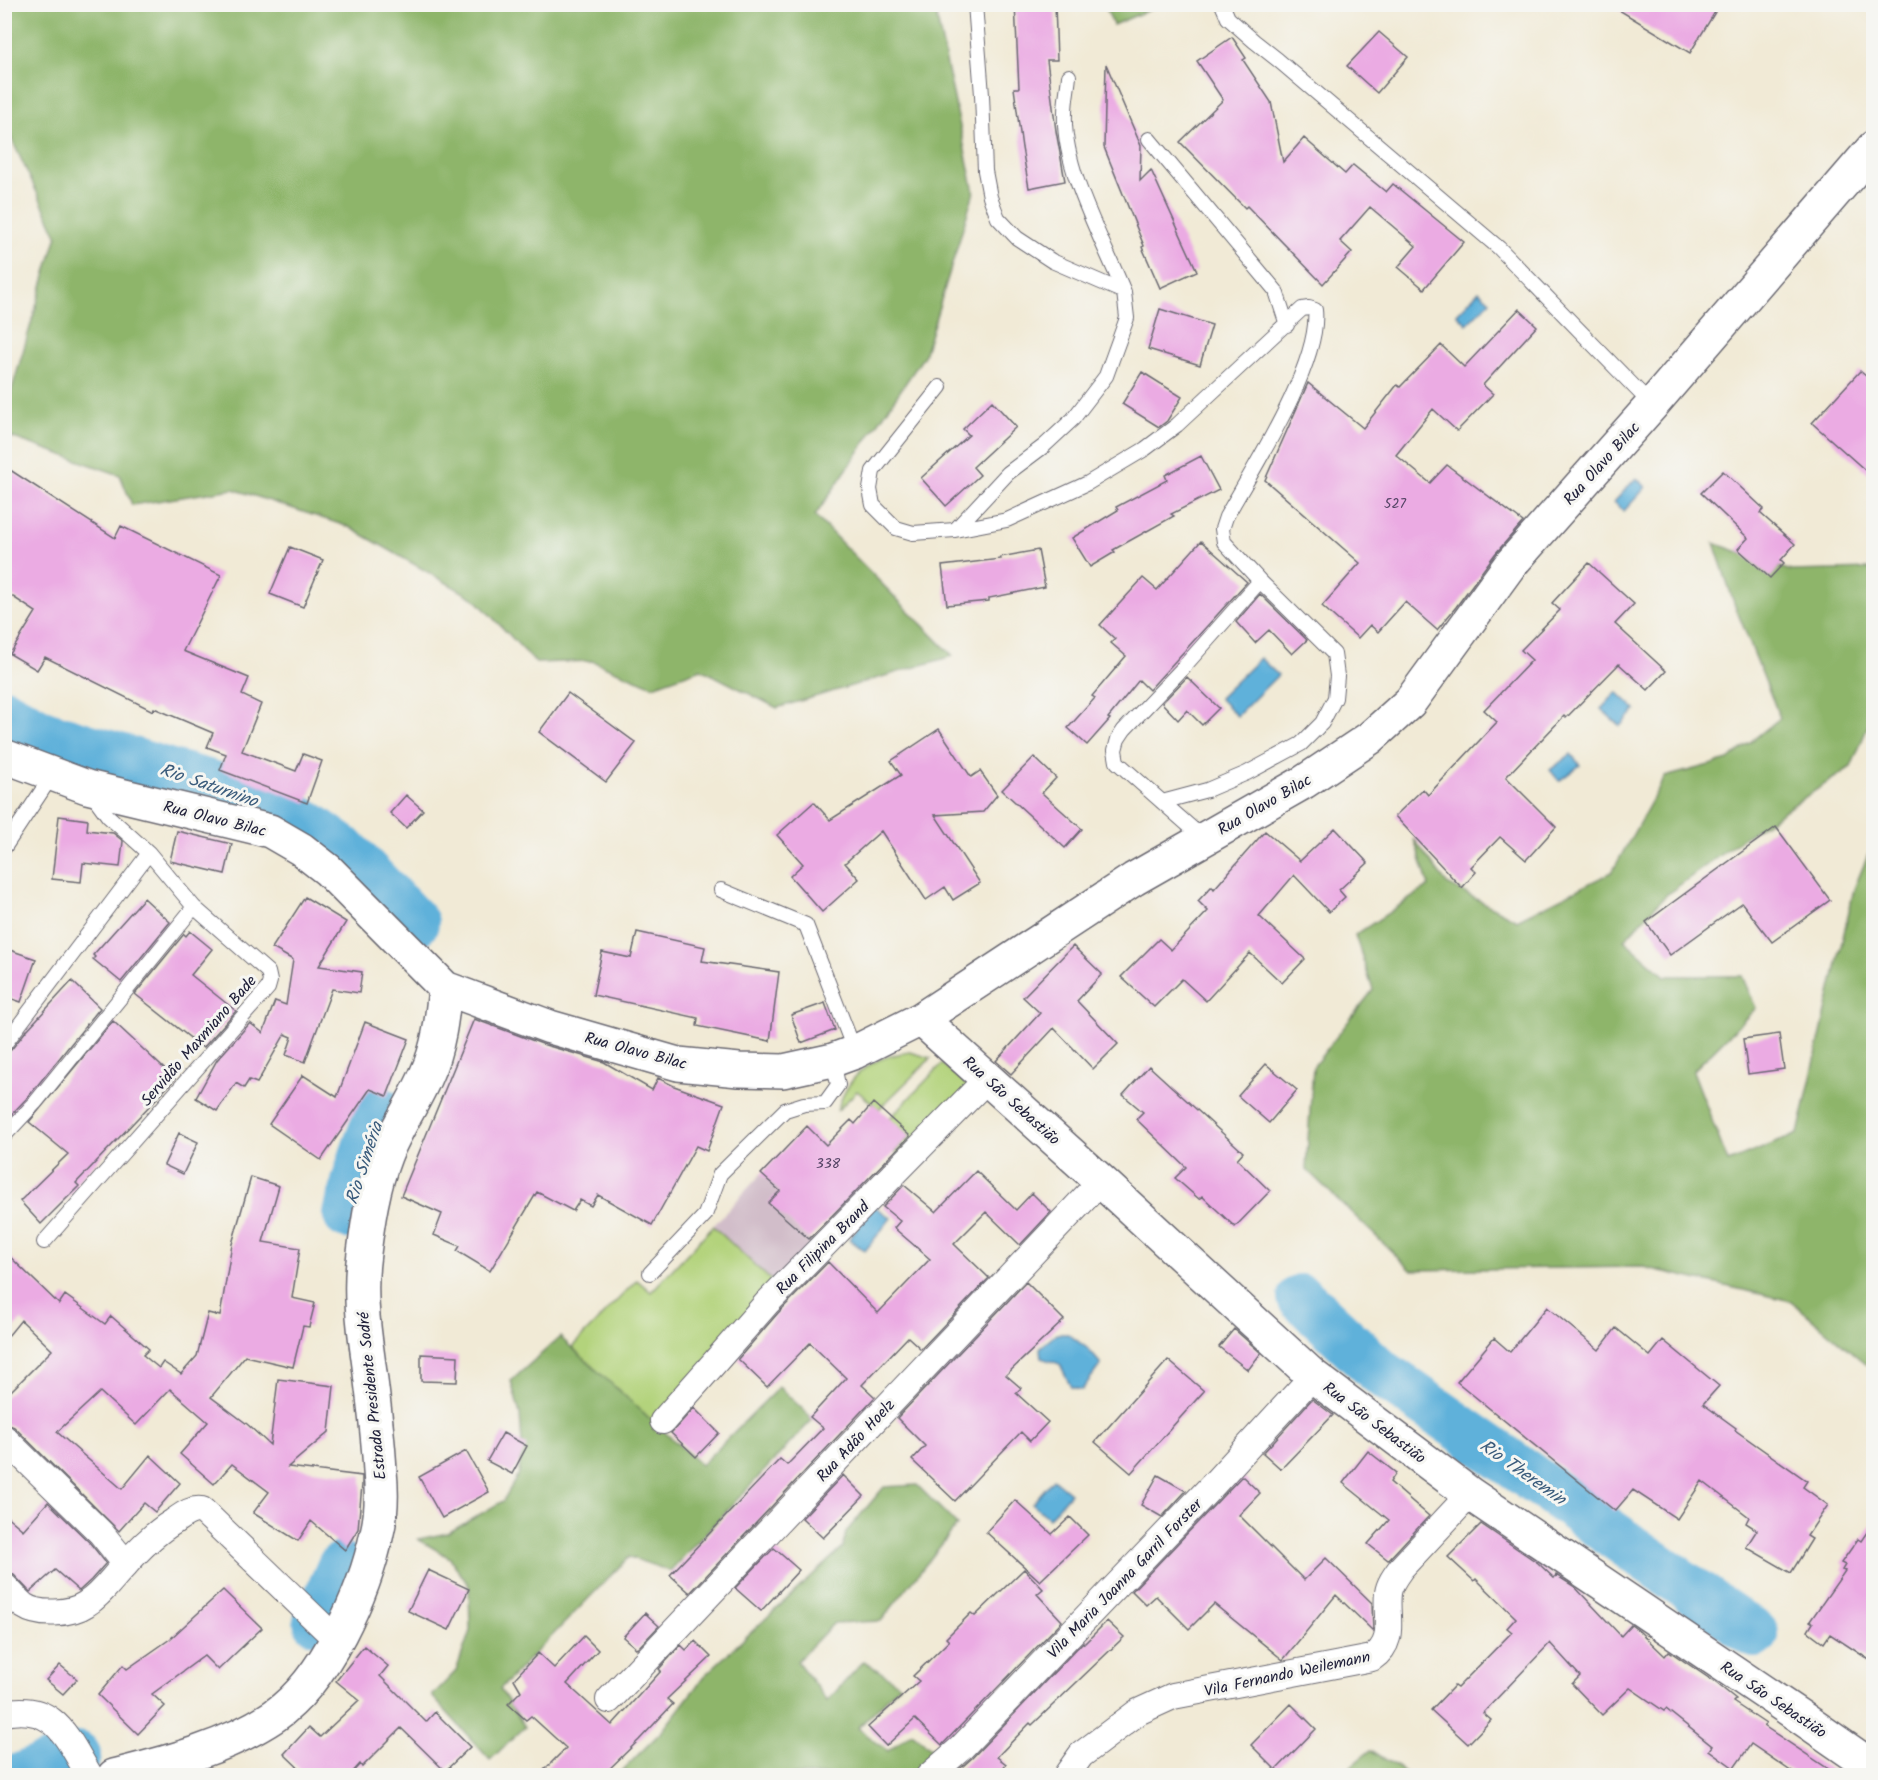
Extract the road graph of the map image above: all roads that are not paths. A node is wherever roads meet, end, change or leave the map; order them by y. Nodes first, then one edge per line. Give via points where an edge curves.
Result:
1 (975, 4) edge
2 (1222, 4) edge
3 (1069, 76) dead end
4 (1149, 139) dead end
5 (1874, 147) edge
6 (1124, 292) junction
7 (1287, 325) junction
8 (940, 387) dead end
9 (1652, 405) junction
10 (955, 530) junction
11 (1260, 581) junction
12 (4, 756) edge
13 (52, 774) junction
14 (87, 787) junction
15 (1162, 802) junction
16 (1204, 839) junction
17 (4, 848) edge
18 (150, 854) junction
19 (721, 890) dead end
20 (194, 907) junction
21 (445, 988) junction
22 (921, 1019) junction
23 (4, 1045) edge
24 (844, 1056) junction
25 (987, 1078) junction
26 (4, 1137) edge
27 (1101, 1181) junction
28 (44, 1242) dead end
29 (650, 1273) dead end
30 (1313, 1376) junction
31 (663, 1421) dead end
32 (4, 1438) edge
33 (1470, 1494) junction
34 (126, 1564) junction
35 (4, 1586) edge
36 (323, 1626) junction
37 (609, 1700) dead end
38 (4, 1713) edge
39 (1874, 1768) edge
40 (90, 1776) edge
41 (114, 1776) edge
42 (929, 1776) edge
43 (1066, 1776) edge

1 - 6 lane via 986,171 998,218 1017,238 1052,261
2 - 9 lane via 1228,18 1254,42 1499,248
3 - 6 lane via 1065,114 1068,145 1084,200
4 - 7 lane via 1275,291
5 - 9 main road, Rua Olavo Bilac
6 - 10 lane via 1126,318 1106,376 1072,419 1008,473
7 - 10 lane via 1145,449 1044,505 1007,520
7 - 11 lane via 1302,309 1315,310 1315,328 1303,369 1222,529 1224,542
8 - 10 lane via 873,471 870,489 873,505 896,528 913,533
9 - 16 main road, Rua Olavo Bilac via 1510,565 1410,702 1361,744 1304,782
11 - 15 lane via 1118,739 1117,762
11 - 15 lane via 1334,654 1335,698 1322,723 1301,744 1207,790
12 - 13 main road, Rua Olavo Bilac
13 - 14 main road, Rua Olavo Bilac
13 - 17 lane
14 - 18 lane, Servidão Maxmiano Bade via 108,816
14 - 21 main road, Rua Olavo Bilac via 270,831 328,870
15 - 16 lane
16 - 22 main road, Rua Olavo Bilac via 1134,879
18 - 20 lane, Servidão Maxmiano Bade
18 - 23 lane
19 - 24 lane via 806,924
20 - 26 lane
20 - 28 lane, Servidão Maxmiano Bade via 268,972 268,988
21 - 24 main road, Rua Olavo Bilac via 550,1027 678,1064 783,1071
21 - 36 main road, Estrada Presidente Sodré via 440,1033 427,1073 377,1179 360,1281 377,1431 381,1502 378,1531 350,1612
22 - 24 main road, Rua Olavo Bilac
22 - 25 main road, Rua São Sebastião
24 - 29 lane via 838,1085 825,1103 785,1110 720,1174 705,1215
25 - 27 main road, Rua São Sebastião
25 - 31 street, Rua Filipina Brand via 767,1303
27 - 30 main road, Rua São Sebastião
27 - 37 street, Rua Adão Hoelz
30 - 33 main road, Rua São Sebastião
30 - 42 street, Vila Maria Joanna Garril Forster via 961,1748
32 - 34 street via 101,1533
33 - 39 main road, Rua São Sebastião
33 - 43 street, Vila Fernando Weilemann via 1393,1581 1388,1591 1387,1640 1381,1652 1372,1658 1173,1696 1138,1712 1081,1755
34 - 35 street via 102,1592 84,1605 65,1611 45,1613 24,1606
34 - 36 street via 165,1527 193,1510 202,1510
36 - 41 main road, Estrada Presidente Sodré via 305,1686 274,1716 195,1754
38 - 40 street via 40,1713 58,1724

